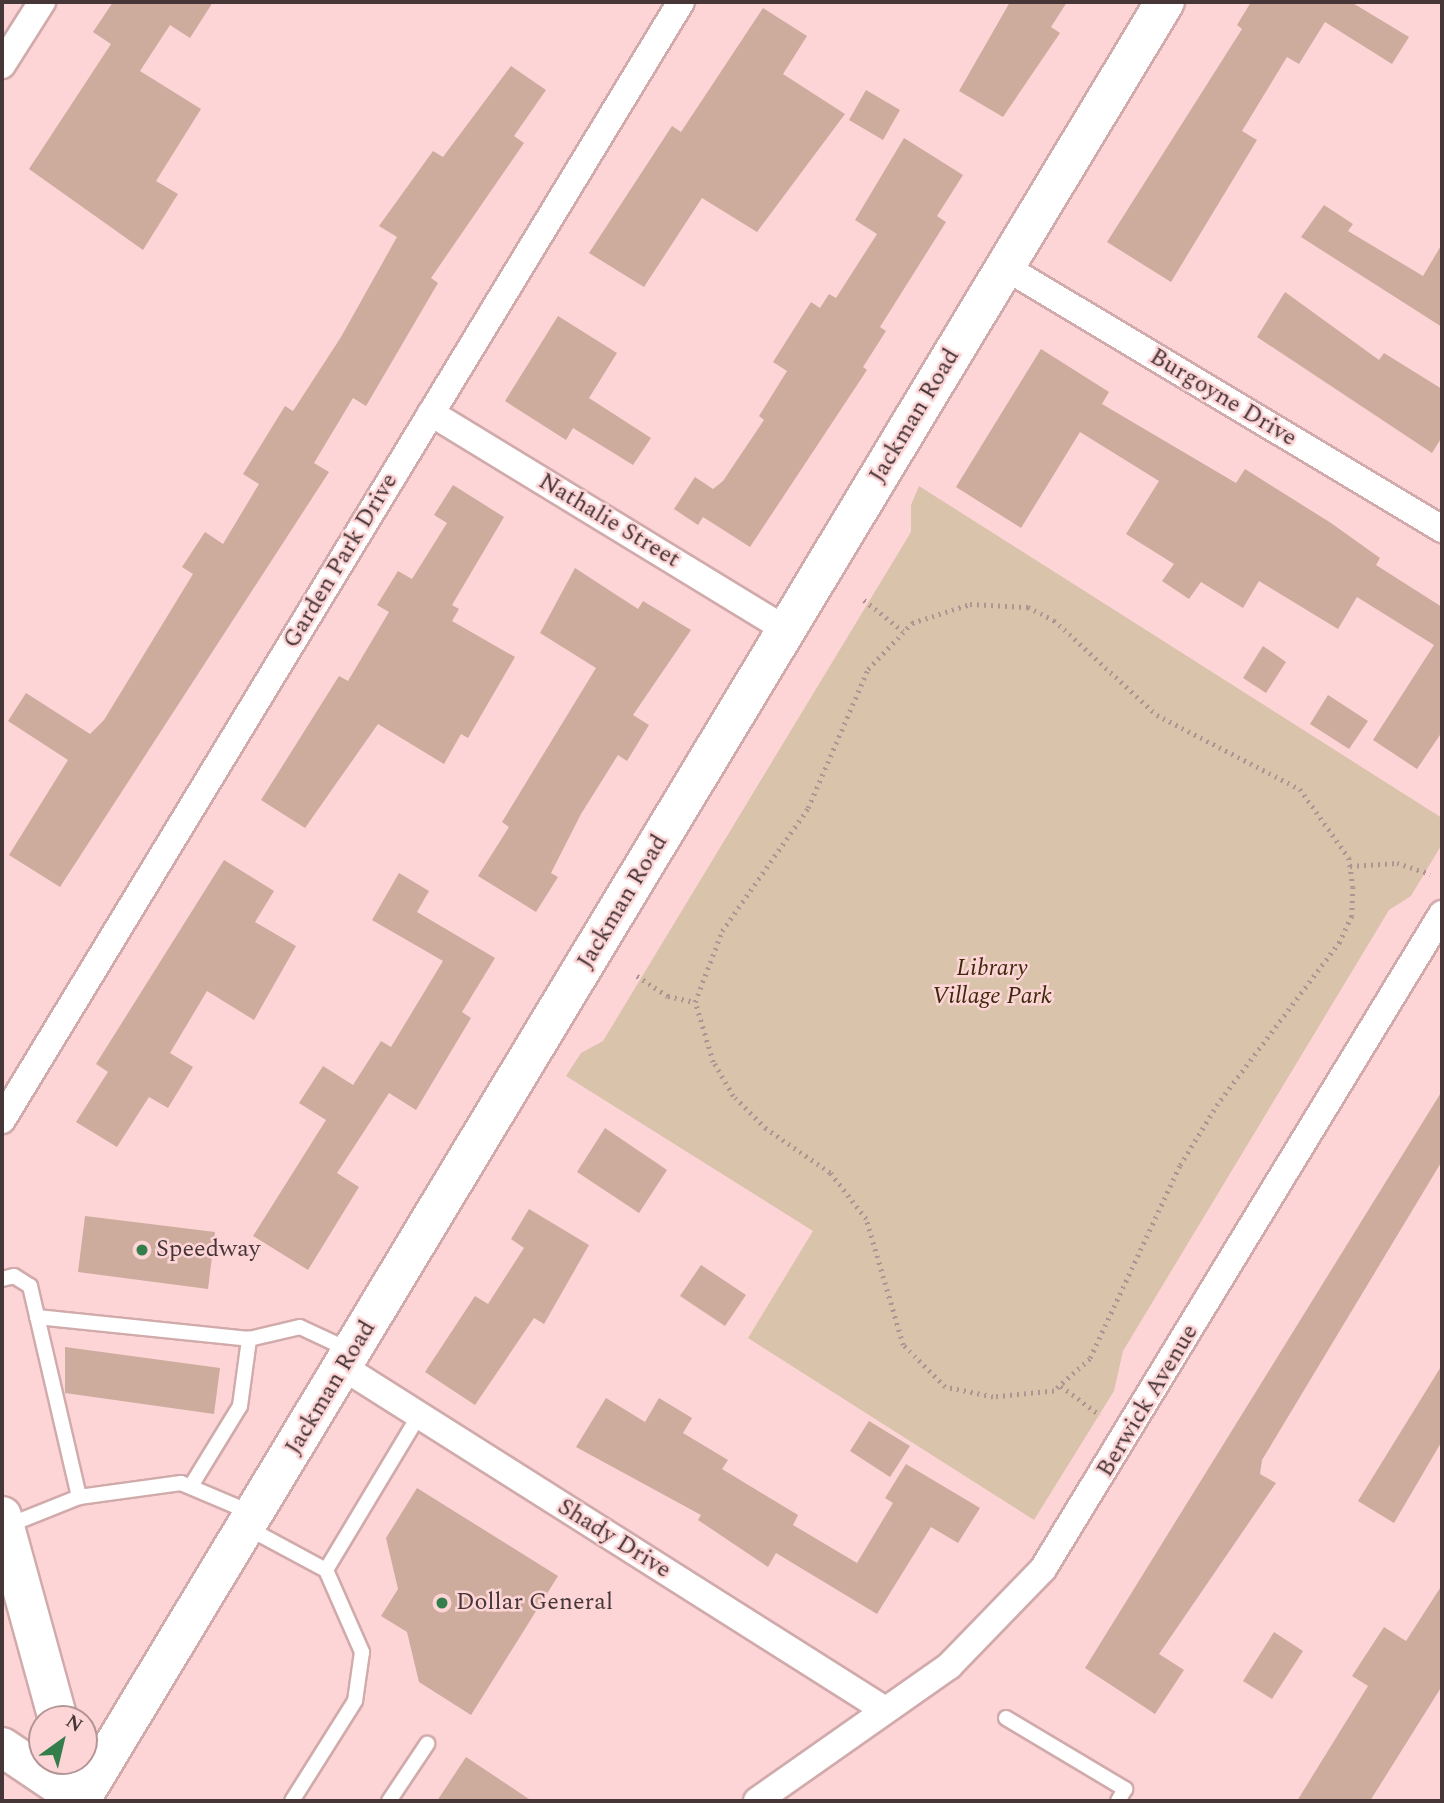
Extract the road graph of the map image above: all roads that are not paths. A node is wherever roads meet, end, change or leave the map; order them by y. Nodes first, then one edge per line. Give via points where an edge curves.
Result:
1 (42, 2) edge
2 (681, 2) edge
3 (1165, 2) edge
4 (2, 65) edge
5 (1005, 267) junction
6 (431, 413) junction
7 (1442, 529) edge
8 (786, 629) junction
9 (1442, 914) edge
10 (2, 1120) edge
11 (2, 1279) edge
12 (37, 1317) junction
13 (249, 1339) junction
14 (348, 1360) junction
15 (419, 1415) junction
16 (191, 1486) junction
17 (79, 1497) junction
18 (250, 1521) junction
19 (3, 1522) edge
20 (326, 1570) junction
21 (54, 1705) edge
22 (885, 1710) junction
23 (1006, 1718) dead end
24 (427, 1744) dead end
25 (2, 1747) edge
26 (73, 1775) edge
27 (81, 1801) edge
28 (292, 1801) edge
29 (389, 1801) edge
30 (757, 1801) edge
31 (1118, 1801) edge

1 - 4 street
2 - 6 street, Garden Park Drive
3 - 5 street, Jackman Road
5 - 7 street, Burgoyne Drive
5 - 8 street, Jackman Road
6 - 8 street, Nathalie Street
6 - 10 street, Garden Park Drive
8 - 14 street, Jackman Road
9 - 22 street, Berwick Avenue via 1066,1538 988,1630
11 - 12 lane via 24,1278
12 - 13 lane
12 - 17 lane
13 - 14 lane via 300,1327
13 - 16 lane via 240,1406
14 - 15 street, Shady Drive
14 - 18 street, Jackman Road
15 - 20 lane
15 - 22 street, Shady Drive
16 - 17 lane via 156,1482
16 - 18 lane
17 - 19 lane
18 - 20 lane
18 - 27 street, Jackman Road
19 - 21 street
20 - 28 lane via 362,1652 355,1701
22 - 30 street, Berwick Avenue
23 - 31 lane via 1125,1789
24 - 29 lane
25 - 27 street
26 - 27 street

